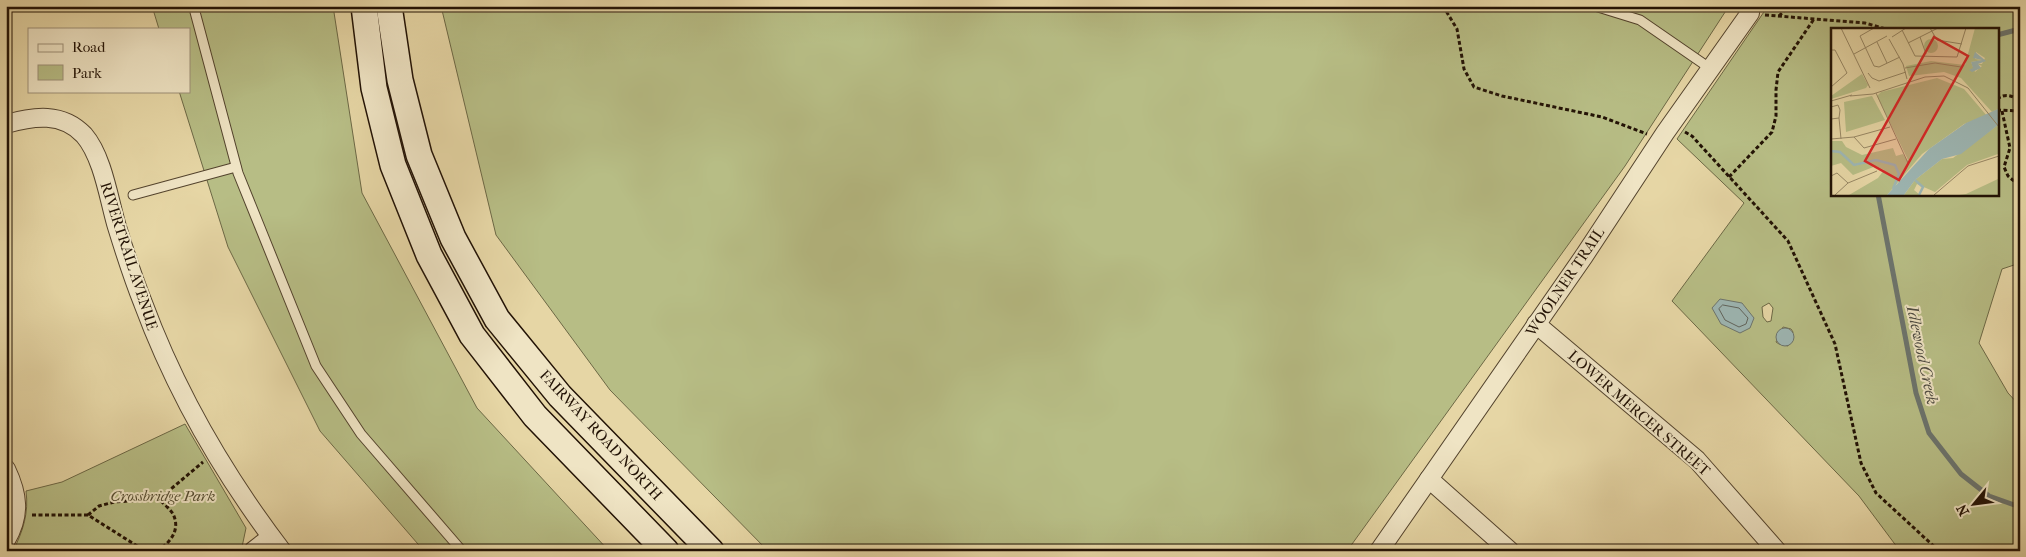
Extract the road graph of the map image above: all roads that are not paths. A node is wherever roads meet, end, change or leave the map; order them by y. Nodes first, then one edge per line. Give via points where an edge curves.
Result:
1 (364, 6) edge
2 (389, 6) edge
3 (1598, 6) edge
4 (195, 12) dead end
5 (1750, 12) road end
6 (1712, 69) junction
7 (6, 124) edge
8 (236, 166) junction
9 (133, 195) dead end
10 (1536, 324) junction
11 (6, 469) edge
12 (1429, 479) junction
13 (6, 540) edge
14 (276, 544) edge
15 (253, 551) edge
16 (462, 551) edge
17 (666, 551) edge
18 (711, 551) edge
19 (1378, 551) edge
20 (1510, 551) edge
21 (1777, 551) edge

1 - 17 main road via 374,88 393,165 429,255 472,335 535,416
2 - 18 main road, FAIRWAY ROAD NORTH via 400,80 419,155 453,238 497,319 560,396
3 - 6 lane via 1640,20
4 - 8 lane
5 - 6 street, WOOLNER TRAIL
6 - 10 street, WOOLNER TRAIL
7 - 14 street, RIVERTRAIL AVENUE via 34,117 55,118 74,127 89,141 153,330 189,408 214,452
8 - 9 lane
8 - 16 lane via 316,366 360,434
10 - 12 street, WOOLNER TRAIL
10 - 21 street, LOWER MERCER STREET via 1697,460
11 - 13 street via 17,497 14,524
12 - 19 street, WOOLNER TRAIL
12 - 20 street
14 - 15 street

